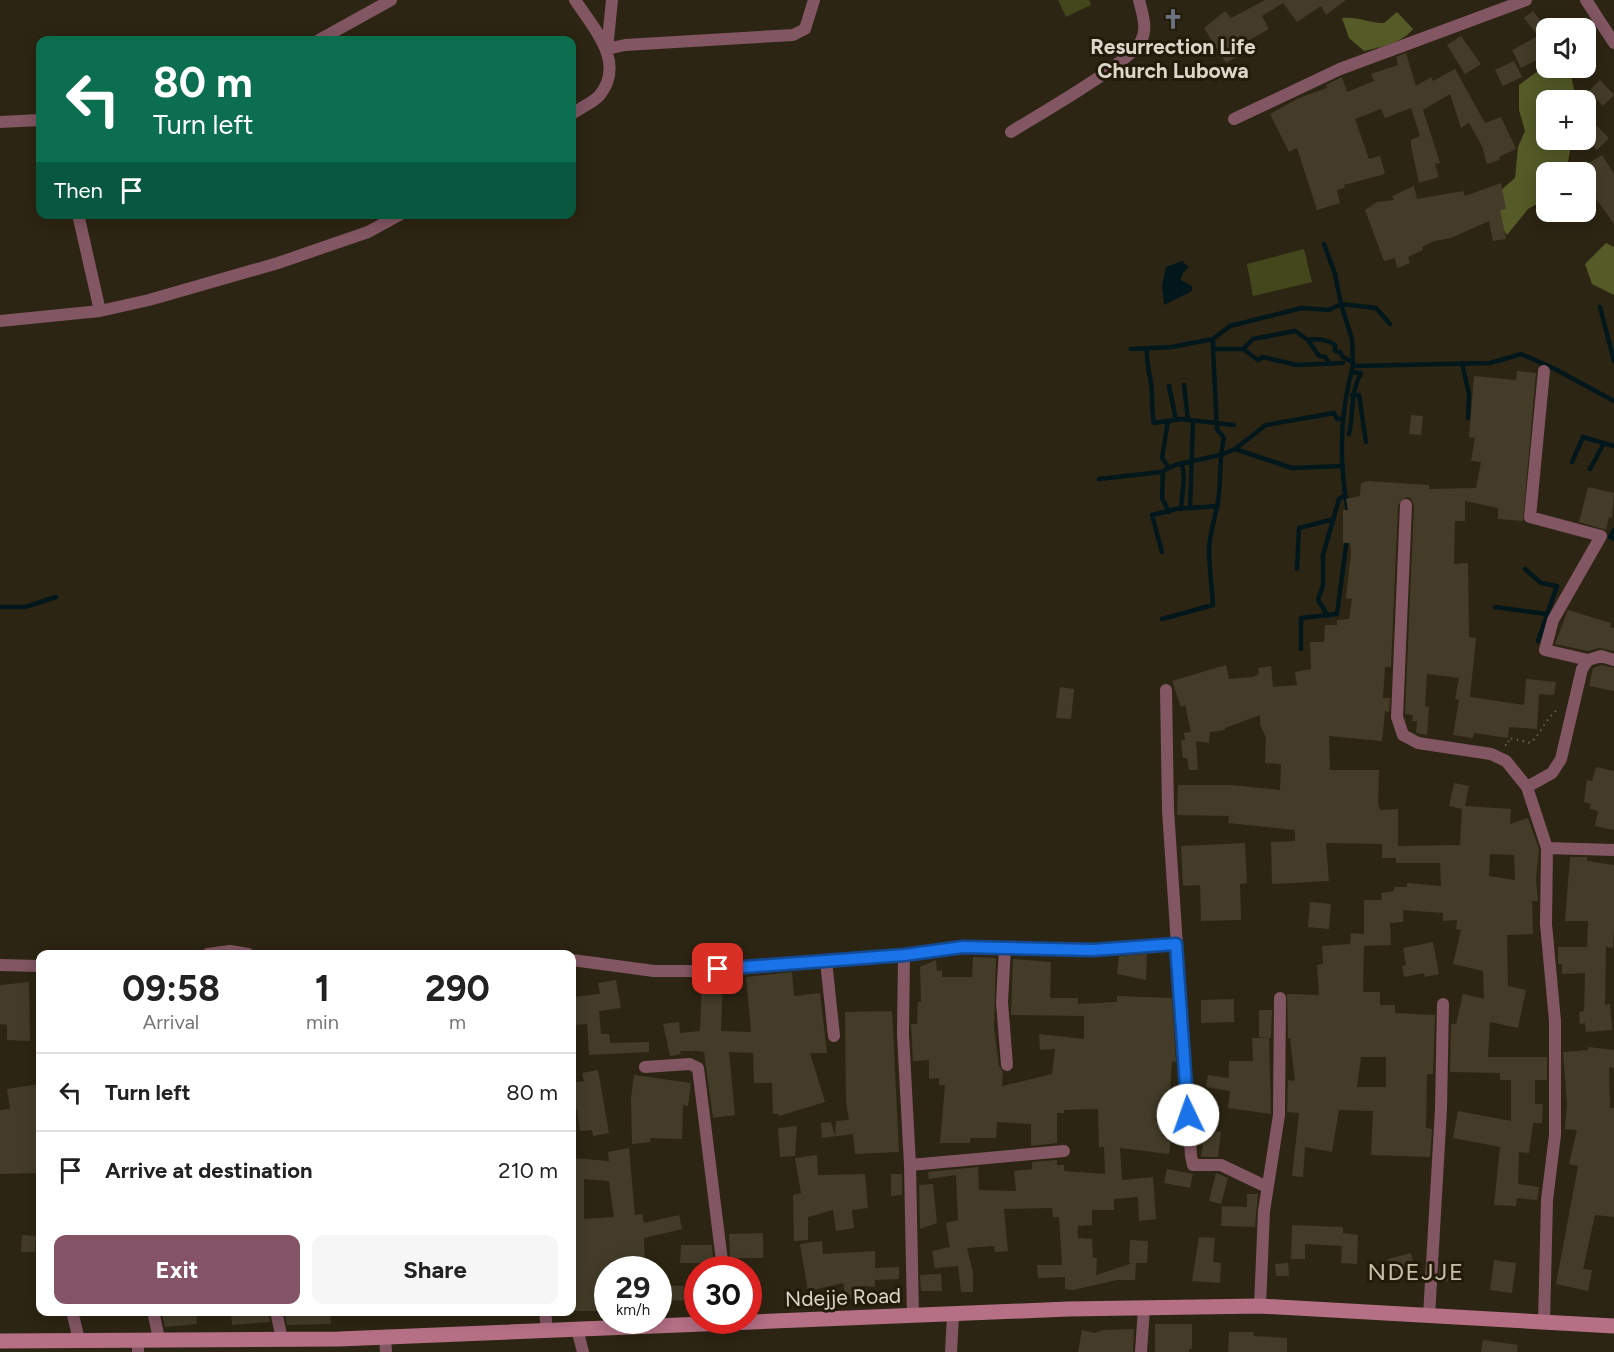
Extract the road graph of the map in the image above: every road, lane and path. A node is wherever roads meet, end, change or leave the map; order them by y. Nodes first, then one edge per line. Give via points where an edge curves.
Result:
1 (391, 0) edge
2 (575, 0) edge
3 (612, 0) edge
4 (814, 0) edge
5 (1139, 0) edge
6 (1526, 0) edge
7 (1586, 0) edge
8 (327, 36) edge
9 (1614, 43) edge
10 (607, 49) junction
11 (576, 111) edge
12 (1234, 119) dead end
13 (36, 120) edge
14 (0, 122) edge
15 (1011, 132) dead end
16 (79, 219) edge
17 (392, 219) edge
18 (100, 311) junction
19 (0, 321) edge
20 (1544, 370) dead end
21 (1406, 505) dead end
22 (1588, 660) junction
23 (1614, 660) edge
24 (1166, 690) dead end
25 (1566, 703) dead end
26 (1500, 744) dead end
27 (1527, 787) junction
28 (1547, 848) junction
29 (1614, 850) edge
30 (1176, 944) junction
31 (1005, 947) junction
32 (904, 955) junction
33 (576, 961) edge
34 (826, 961) junction
35 (0, 965) edge
36 (36, 966) edge
37 (1280, 998) dead end
38 (1443, 1004) dead end
39 (834, 1036) dead end
40 (1007, 1065) dead end
41 (645, 1067) dead end
42 (1064, 1150) dead end
43 (910, 1165) junction
44 (1267, 1186) junction
45 (721, 1256) edge
46 (1260, 1306) junction
47 (1144, 1308) junction
48 (73, 1316) edge
49 (154, 1316) edge
50 (277, 1316) edge
51 (546, 1316) edge
52 (913, 1316) junction
53 (953, 1316) junction
54 (1429, 1316) junction
55 (762, 1320) edge
56 (1544, 1322) junction
57 (684, 1323) edge
58 (1614, 1326) edge
59 (577, 1329) junction
60 (547, 1330) junction
61 (159, 1339) junction
62 (282, 1339) junction
63 (79, 1340) junction
64 (0, 1341) edge
65 (386, 1344) edge
66 (138, 1345) edge
67 (583, 1352) edge
68 (951, 1352) edge
69 (1140, 1352) edge

1 - 8 street
2 - 10 street
3 - 10 street
4 - 10 street via 805,29 793,35
5 - 15 street via 1144,22 1142,41 1105,72
6 - 12 street via 1340,69
7 - 9 street
10 - 11 street via 607,80 599,96
13 - 14 street
16 - 18 street
17 - 18 street via 368,232 278,263
18 - 19 street
20 - 22 street via 1530,517 1601,536 1552,621 1545,651
21 - 27 street via 1396,717 1402,735 1419,743 1491,754 1506,761
22 - 23 street via 1601,656
22 - 27 street via 1582,669 1561,759 1552,773
24 - 30 street
25 - 26 path via 1548,718 1531,743 1509,738 1508,745
27 - 28 street
28 - 29 street
28 - 56 street via 1546,924 1555,1021 1555,1135 1547,1200
30 - 31 street via 1093,950
30 - 44 street via 1193,1165 1221,1165
31 - 32 street via 963,947
31 - 40 street via 1002,1002
32 - 34 street
32 - 43 street via 903,1034
33 - 34 street via 654,971
34 - 39 street
35 - 36 street
37 - 44 street via 1279,1115
38 - 54 street
41 - 45 street via 690,1064 698,1068
42 - 43 street
43 - 52 street
44 - 46 street
46 - 47 street, Ndejje Road
46 - 54 street, Ndejje Road
47 - 53 street, Ndejje Road
47 - 69 street
48 - 63 street
49 - 61 street
50 - 62 street
51 - 60 street
52 - 53 street, Ndejje Road
52 - 55 street, Ndejje Road
53 - 68 street
54 - 56 street, Ndejje Road
56 - 58 street, Ndejje Road
57 - 59 street, Ndejje Road
59 - 60 street, Ndejje Road
59 - 67 street
60 - 65 street, Ndejje Road
61 - 62 street, Ndejje Road
61 - 66 street, Ndejje Road
62 - 65 street, Ndejje Road
63 - 64 street, Ndejje Road
63 - 66 street, Ndejje Road

